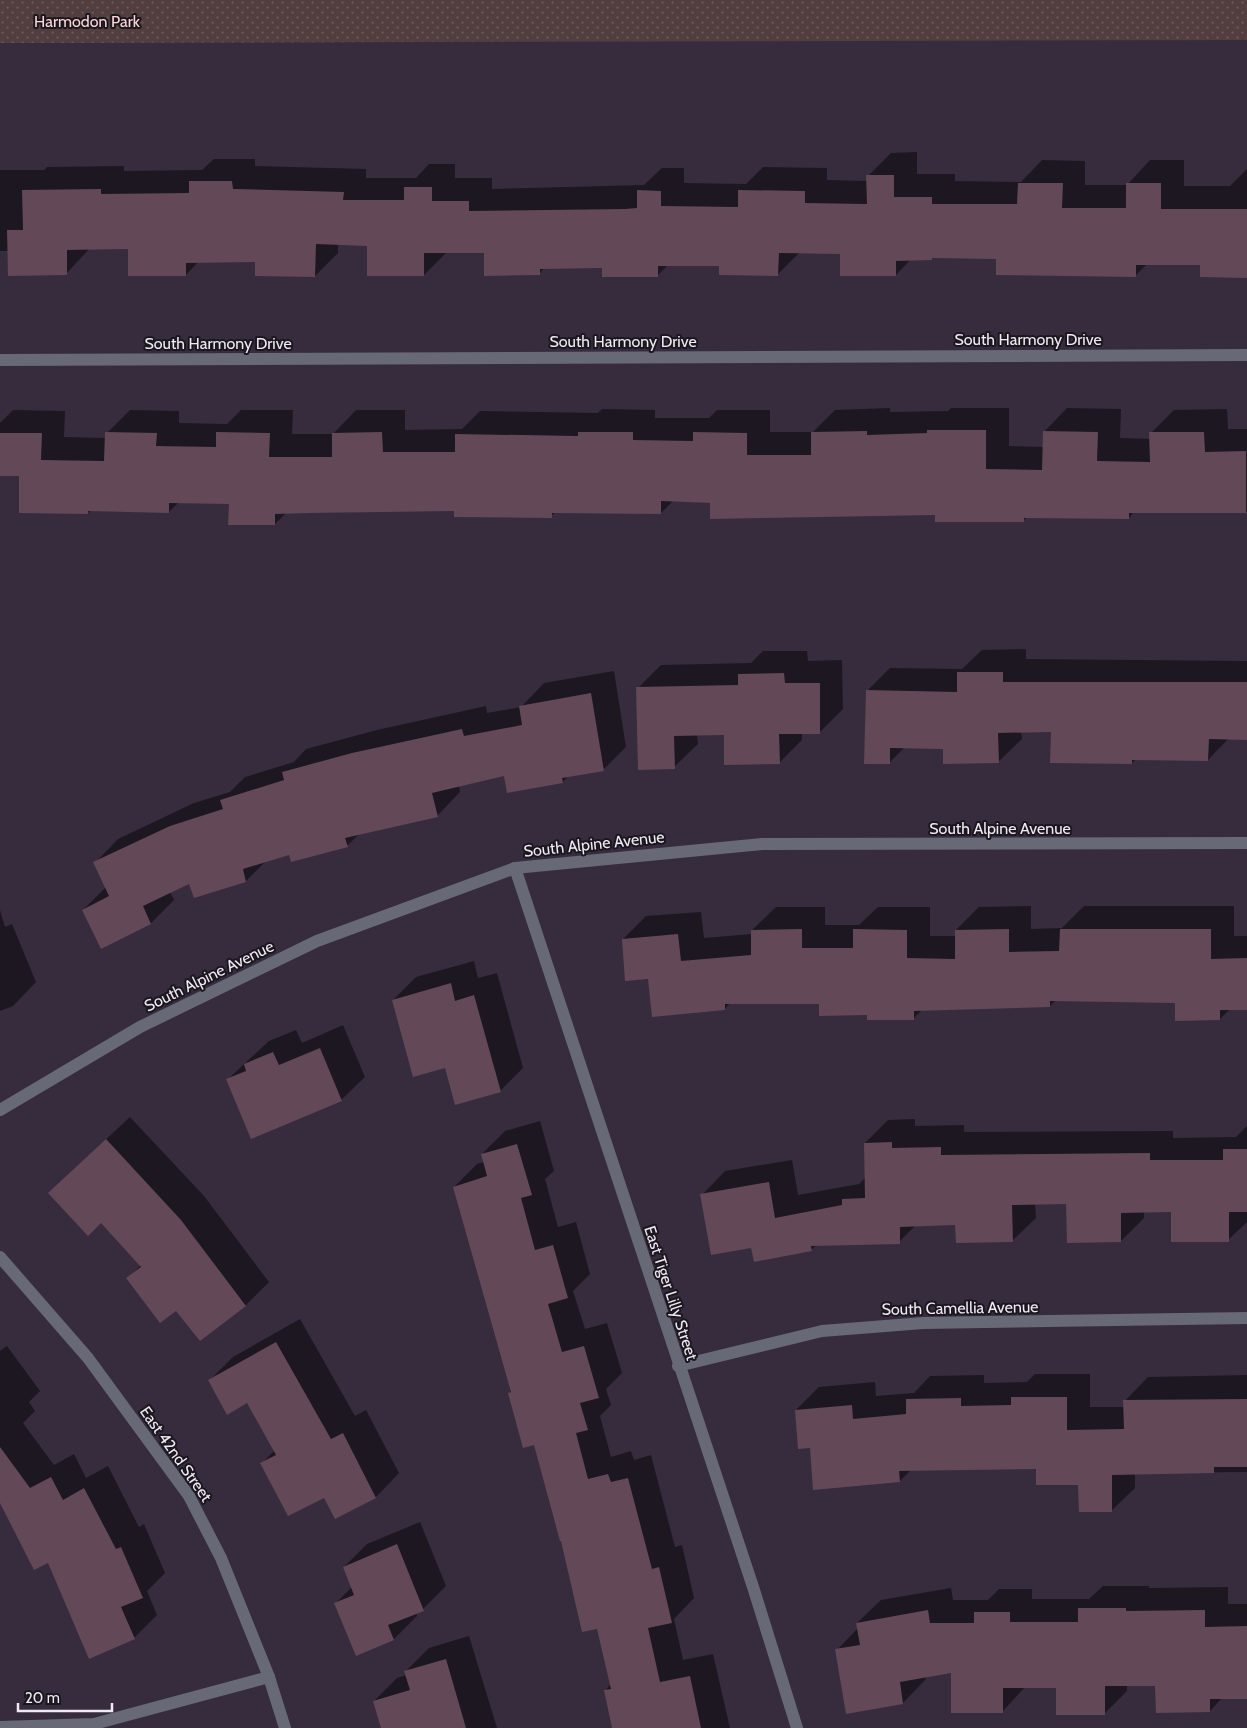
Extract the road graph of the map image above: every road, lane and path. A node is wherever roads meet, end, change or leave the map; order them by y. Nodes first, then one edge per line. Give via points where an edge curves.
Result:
1 (1247, 355) edge
2 (0, 360) edge
3 (1247, 843) edge
4 (515, 868) junction
5 (0, 1110) edge
6 (0, 1257) edge
7 (1247, 1318) edge
8 (678, 1366) junction
9 (269, 1677) junction
10 (0, 1727) edge
11 (285, 1728) edge
12 (797, 1728) edge

1 - 2 street, South Harmony Drive
3 - 4 street, South Alpine Avenue via 762,844
4 - 5 street, South Alpine Avenue via 317,941 140,1028
4 - 8 street, East Tiger Lilly Street
6 - 9 street, East 42nd Street via 88,1358 189,1496 221,1558
7 - 8 street, South Camellia Avenue via 923,1323 822,1330
8 - 12 street, East Tiger Lilly Street
9 - 10 street via 94,1724
9 - 11 street, East 42nd Street

